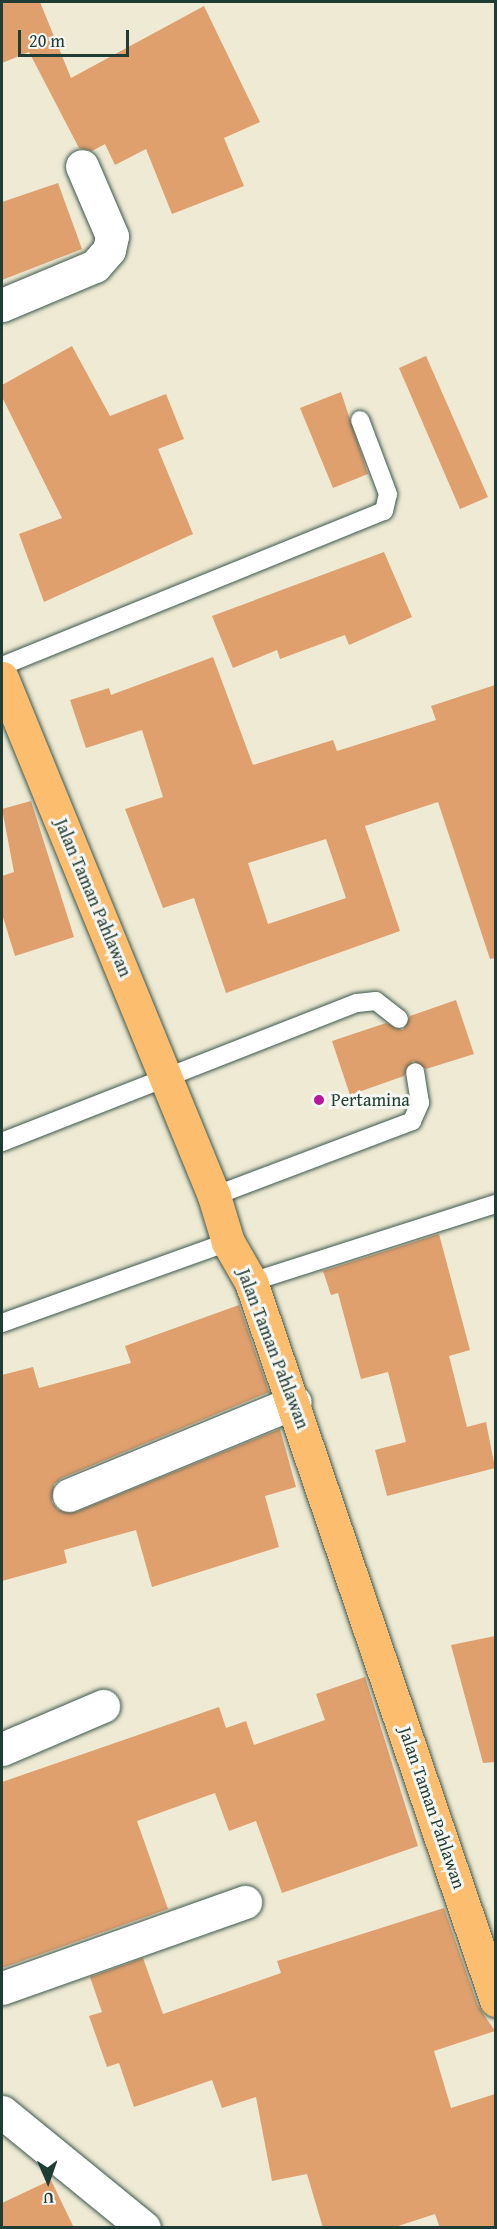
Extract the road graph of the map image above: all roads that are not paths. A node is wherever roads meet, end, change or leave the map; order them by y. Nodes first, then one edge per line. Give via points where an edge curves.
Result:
1 (82, 166) dead end
2 (2, 305) edge
3 (360, 420) dead end
4 (2, 666) edge
5 (2, 678) edge
6 (399, 1019) dead end
7 (415, 1072) dead end
8 (168, 1080) junction
9 (2, 1142) edge
10 (214, 1196) junction
11 (495, 1204) edge
12 (228, 1242) junction
13 (250, 1282) junction
14 (2, 1323) edge
15 (295, 1402) junction
16 (69, 1495) dead end
17 (103, 1706) dead end
18 (2, 1749) edge
19 (245, 1902) dead end
20 (490, 1963) edge
21 (2, 1988) edge
22 (495, 2000) edge
23 (2, 2112) edge
24 (144, 2228) edge

1 - 2 street via 112,236 109,250 95,266
3 - 4 lane via 388,494 384,511
5 - 8 main road, Jalan Taman Pahlawan
6 - 8 lane via 376,1001 357,1003
7 - 10 lane via 420,1103 411,1121
8 - 9 lane
8 - 10 main road, Jalan Taman Pahlawan
10 - 12 main road, Jalan Taman Pahlawan
11 - 13 lane
12 - 13 main road, Jalan Taman Pahlawan
12 - 14 lane
13 - 15 main road, Jalan Taman Pahlawan
15 - 16 street
15 - 20 main road, Jalan Taman Pahlawan
17 - 18 street
19 - 21 street
20 - 22 main road, Jalan Taman Pahlawan
23 - 24 street

